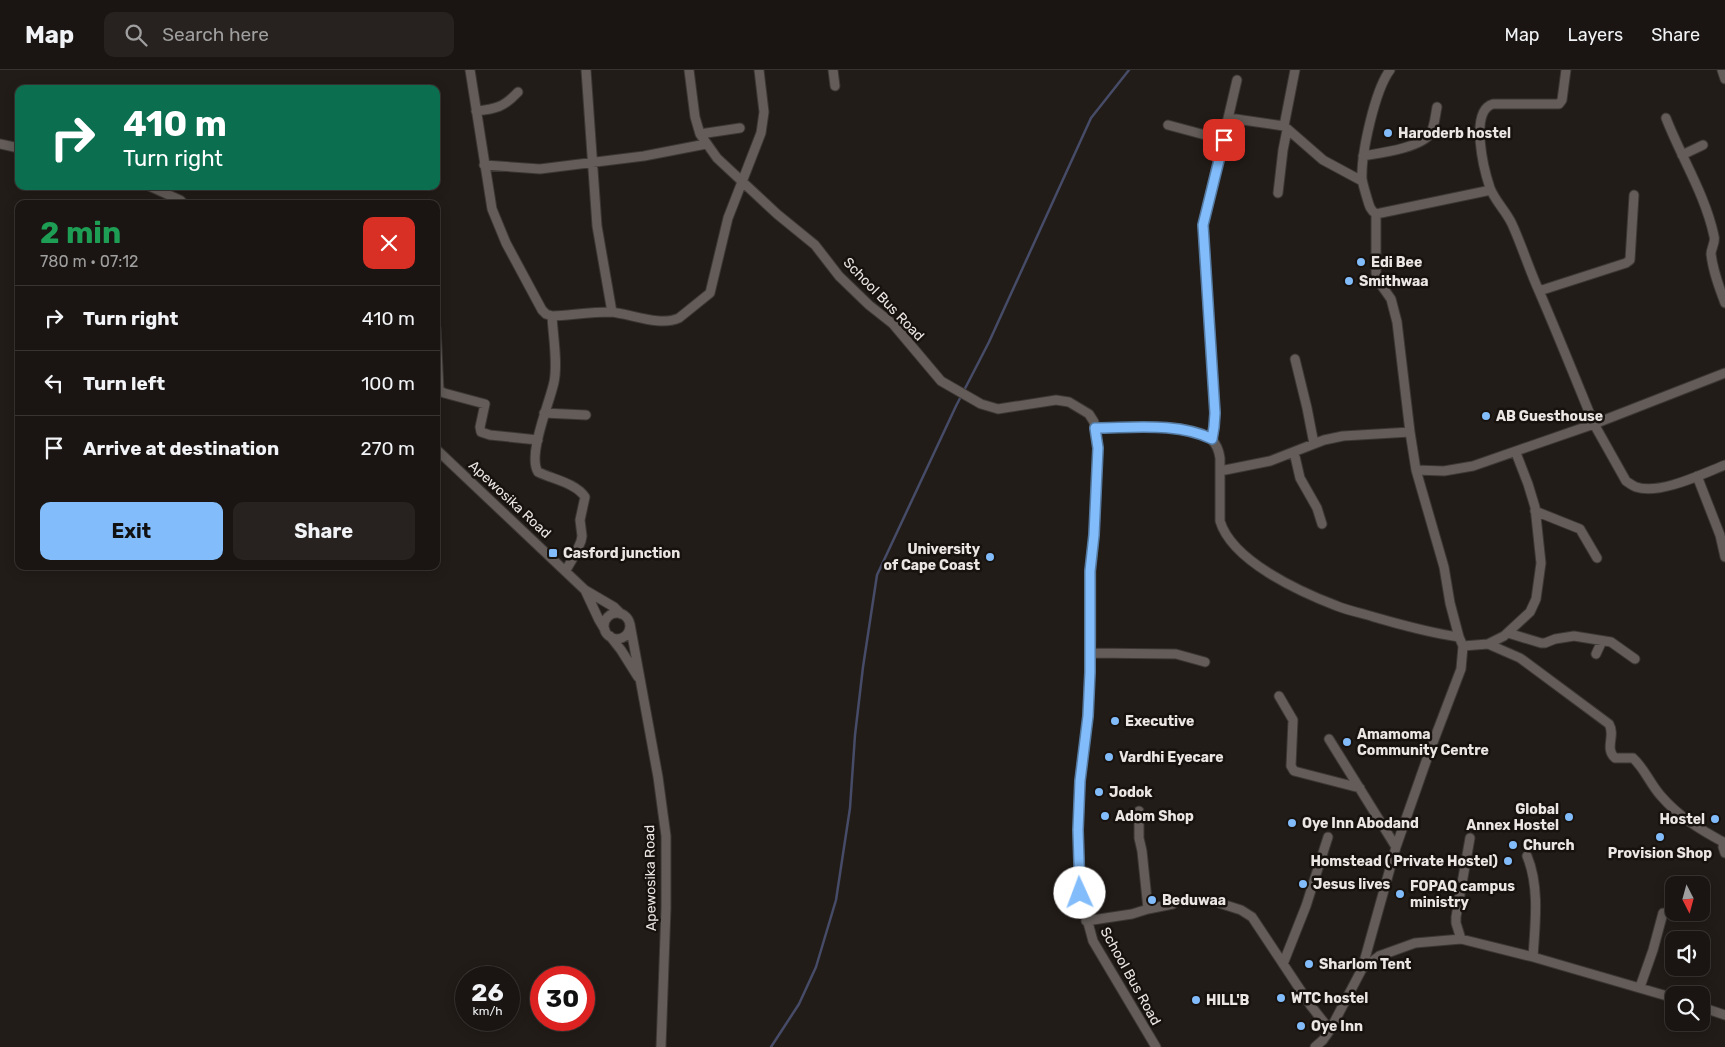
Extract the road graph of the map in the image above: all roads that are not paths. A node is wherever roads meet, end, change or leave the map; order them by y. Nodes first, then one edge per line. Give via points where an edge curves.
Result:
1 (470, 70) edge
2 (586, 70) edge
3 (689, 70) edge
4 (759, 70) edge
5 (833, 70) edge
6 (1295, 70) edge
7 (1390, 70) edge
8 (1566, 70) edge
9 (1722, 70) edge
10 (1725, 79) edge
11 (1237, 80) dead end
12 (834, 86) dead end
13 (518, 92) dead end
14 (1438, 107) dead end
15 (476, 111) junction
16 (1229, 118) junction
17 (1666, 118) dead end
18 (1168, 125) dead end
19 (740, 128) dead end
20 (1286, 128) junction
21 (700, 134) junction
22 (1224, 140) junction
23 (0, 144) edge
24 (706, 144) junction
25 (1703, 145) dead end
26 (15, 147) edge
27 (1682, 155) junction
28 (1362, 156) junction
29 (593, 163) junction
30 (484, 165) junction
31 (743, 181) junction
32 (1362, 181) junction
33 (158, 190) edge
34 (1491, 190) junction
35 (1278, 193) dead end
36 (1634, 195) dead end
37 (180, 200) edge
38 (1376, 214) junction
39 (1539, 291) junction
40 (1725, 302) edge
41 (612, 312) junction
42 (552, 316) junction
43 (1295, 360) dead end
44 (1725, 373) edge
45 (440, 391) edge
46 (544, 413) junction
47 (586, 415) dead end
48 (1594, 424) junction
49 (1095, 428) junction
50 (1410, 432) junction
51 (1212, 439) junction
52 (538, 440) junction
53 (1314, 444) junction
54 (1294, 452) junction
55 (440, 453) edge
56 (1516, 453) junction
57 (1725, 465) edge
58 (1416, 470) junction
59 (1220, 471) junction
60 (1697, 476) junction
61 (1535, 511) junction
62 (1322, 524) dead end
63 (1725, 557) edge
64 (1597, 558) dead end
65 (566, 570) junction
66 (585, 590) junction
67 (621, 614) junction
68 (630, 624) junction
69 (607, 633) junction
70 (1508, 633) junction
71 (1461, 641) junction
72 (1602, 641) junction
73 (1488, 644) junction
74 (1090, 652) junction
75 (1596, 654) dead end
76 (1635, 658) dead end
77 (1205, 662) dead end
78 (640, 681) junction
79 (1279, 696) dead end
80 (1329, 738) dead end
81 (1360, 788) junction
82 (1139, 811) dead end
83 (1328, 837) dead end
84 (1470, 838) dead end
85 (1725, 842) edge
86 (1396, 846) junction
87 (1725, 853) edge
88 (1527, 856) dead end
89 (1172, 904) dead end
90 (1219, 904) dead end
91 (1148, 909) junction
92 (1663, 913) dead end
93 (1086, 921) junction
94 (1460, 940) junction
95 (1533, 957) junction
96 (1282, 964) junction
97 (1362, 969) junction
98 (1640, 988) junction
99 (1665, 995) edge
100 (1710, 1010) edge
101 (1725, 1015) edge
102 (1330, 1030) junction
103 (661, 1047) edge
104 (1156, 1047) edge
105 (1314, 1047) edge

1 - 15 street
2 - 29 street
3 - 21 street, School Bus Road via 693,111
4 - 31 street via 764,112 761,133
5 - 12 street
6 - 20 street
7 - 28 street via 1380,88
8 - 34 street via 1562,100 1557,105 1493,104 1485,108 1479,140
9 - 10 street
11 - 16 street
13 - 15 street via 500,107
14 - 28 street via 1429,135 1423,140
15 - 30 street
16 - 20 street
16 - 22 street
17 - 27 street
18 - 22 street
19 - 21 street
20 - 32 street via 1323,160
20 - 35 street
21 - 24 street, School Bus Road
22 - 51 street via 1203,225 1215,413
23 - 26 street
24 - 29 street
24 - 31 street, School Bus Road
25 - 27 street
27 - 40 street via 1707,211 1715,238 1711,253
28 - 32 street
29 - 30 street via 540,169
29 - 41 street via 599,241
30 - 42 street via 498,226 539,305
31 - 41 street via 728,218 709,296 673,321 639,319
31 - 49 street, School Bus Road via 815,245 839,276 892,324 941,381 981,404 998,409 1056,400 1069,402 1089,414
32 - 38 street via 1370,207
33 - 37 street
34 - 38 street
34 - 39 street via 1511,222
36 - 39 street via 1630,260
38 - 50 street via 1376,273 1391,299 1397,322
39 - 48 street
41 - 42 street
42 - 46 street via 554,381
43 - 53 street
44 - 48 street
45 - 52 street via 485,404 481,432
46 - 47 street
46 - 52 street
48 - 56 street
48 - 60 street via 1626,480 1634,486 1663,487
49 - 51 street via 1172,428
49 - 74 street, School Bus Road via 1098,448 1090,571
50 - 53 street via 1344,436
50 - 58 street
51 - 59 street via 1218,449
52 - 65 street via 537,470 585,497 580,520 581,541
53 - 54 street
54 - 59 street via 1270,461
54 - 62 street via 1300,478
55 - 65 street, Apewosika Road
56 - 58 street via 1444,471
56 - 61 street
57 - 60 street
58 - 71 street
59 - 71 street via 1223,531 1228,540 1262,570 1338,607
60 - 63 street
61 - 64 street via 1580,529
61 - 70 street via 1541,563 1536,599 1530,612
65 - 66 street, Apewosika Road
66 - 67 street, Apewosika Road
66 - 69 street, Apewosika Road
67 - 68 street
67 - 69 street via 608,618 605,625
68 - 69 street via 625,636 614,638
68 - 78 street, Apewosika Road
69 - 78 street, Apewosika Road
70 - 72 street via 1541,643 1574,636
70 - 73 street
71 - 73 street
71 - 86 street via 1461,668
72 - 75 street
72 - 76 street via 1611,642
73 - 85 street via 1520,658 1609,724 1610,754 1615,758 1633,758 1672,807 1694,826
74 - 77 street via 1176,654
74 - 93 street, School Bus Road via 1078,830 1080,893
78 - 103 street, Apewosika Road via 666,836
79 - 81 street via 1293,720 1291,766 1294,771
80 - 81 street
81 - 86 street
82 - 91 street
83 - 96 street via 1306,906
84 - 94 street via 1456,917
85 - 87 street via 1722,847
86 - 97 street
88 - 95 street via 1532,867 1536,913
89 - 91 street
90 - 96 street via 1252,916
91 - 93 street
92 - 98 street
93 - 104 street, School Bus Road via 1093,941
94 - 95 street
94 - 97 street via 1415,943 1379,956
95 - 98 street
96 - 102 street
97 - 102 street
98 - 99 street
100 - 101 street
102 - 105 street

